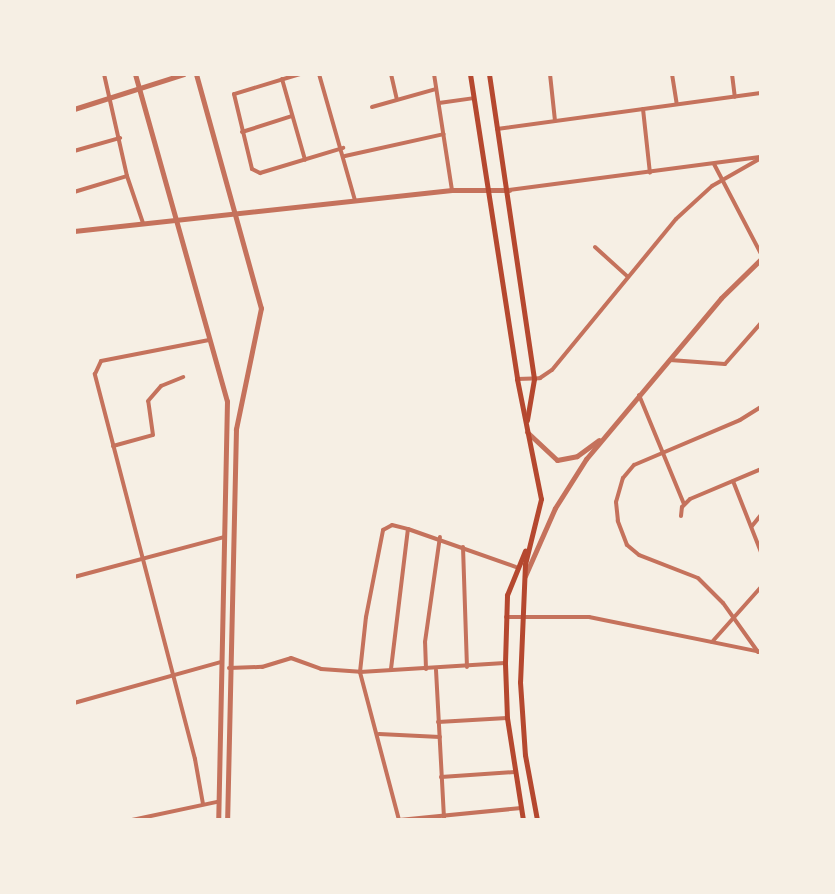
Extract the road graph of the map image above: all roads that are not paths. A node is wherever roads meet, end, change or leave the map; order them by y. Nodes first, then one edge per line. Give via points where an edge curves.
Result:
1 (104, 74) edge
2 (135, 74) edge
3 (184, 74) edge
4 (196, 74) edge
5 (300, 74) edge
6 (319, 74) edge
7 (391, 74) edge
8 (434, 74) edge
9 (470, 74) edge
10 (489, 74) edge
11 (550, 74) edge
12 (672, 74) edge
13 (732, 74) edge
14 (282, 79) junction
15 (437, 89) junction
16 (140, 90) junction
17 (761, 93) edge
18 (735, 97) junction
19 (111, 98) junction
20 (474, 98) junction
21 (398, 99) junction
22 (439, 103) junction
23 (677, 104) junction
24 (372, 107) dead end
25 (74, 109) edge
26 (643, 109) junction
27 (292, 116) junction
28 (555, 121) junction
29 (497, 129) junction
30 (242, 132) junction
31 (445, 134) junction
32 (120, 138) junction
33 (343, 148) junction
34 (74, 151) edge
35 (345, 156) junction
36 (761, 158) edge
37 (305, 160) junction
38 (714, 164) junction
39 (650, 173) junction
40 (127, 176) junction
41 (722, 180) junction
42 (486, 188) junction
43 (452, 190) junction
44 (509, 190) junction
45 (74, 192) edge
46 (355, 200) junction
47 (237, 213) junction
48 (176, 219) junction
49 (143, 223) junction
50 (74, 231) edge
51 (595, 247) dead end
52 (761, 256) edge
53 (627, 276) junction
54 (761, 323) edge
55 (212, 340) junction
56 (668, 360) junction
57 (183, 377) dead end
58 (517, 379) junction
59 (534, 379) junction
60 (639, 395) junction
61 (761, 407) edge
62 (526, 428) junction
63 (606, 435) junction
64 (113, 446) junction
65 (663, 453) junction
66 (761, 469) edge
67 (733, 481) junction
68 (684, 504) junction
69 (761, 515) edge
70 (681, 516) dead end
71 (752, 526) junction
72 (408, 529) junction
73 (224, 537) junction
74 (440, 537) junction
75 (528, 546) junction
76 (463, 547) junction
77 (761, 552) edge
78 (141, 559) junction
79 (516, 567) junction
80 (513, 576) junction
81 (74, 577) edge
82 (524, 577) junction
83 (761, 587) edge
84 (506, 617) junction
85 (521, 617) junction
86 (732, 618) junction
87 (712, 642) junction
88 (760, 652) edge
89 (221, 662) junction
90 (505, 663) junction
91 (467, 667) junction
92 (229, 668) junction
93 (426, 669) junction
94 (391, 670) junction
95 (436, 670) junction
96 (360, 672) junction
97 (172, 673) junction
98 (74, 703) edge
99 (507, 718) junction
100 (438, 722) junction
101 (379, 734) junction
102 (440, 737) junction
103 (515, 772) junction
104 (441, 777) junction
105 (217, 802) junction
106 (203, 804) junction
107 (521, 808) junction
108 (444, 817) edge
109 (132, 820) edge
110 (218, 820) edge
111 (227, 820) edge
112 (399, 820) edge
113 (523, 820) edge
114 (537, 820) edge

1 - 19 street
2 - 16 street
3 - 16 street
4 - 47 street
5 - 14 street
6 - 33 street
7 - 21 street
8 - 15 street
9 - 20 main road
10 - 29 main road
11 - 28 street
12 - 23 street
13 - 18 street
14 - 27 street
14 - 30 street via 239,91 233,98
15 - 21 street
15 - 22 street
16 - 19 street
16 - 48 street
17 - 18 street
18 - 23 street
19 - 25 street
19 - 32 street
20 - 22 street
20 - 42 main road
21 - 24 street
22 - 31 street
23 - 26 street
26 - 28 street
26 - 39 street
27 - 30 street
27 - 37 street
28 - 29 street
29 - 44 main road
30 - 37 street via 252,169 260,173
31 - 35 street
31 - 43 street
32 - 34 street
32 - 40 street
33 - 35 street
33 - 37 street
35 - 46 street
36 - 38 street
36 - 41 street
38 - 39 street
38 - 41 street
39 - 44 street
40 - 45 street
40 - 49 street
41 - 52 street
41 - 53 street via 676,219
42 - 43 street
42 - 44 street
42 - 58 main road
43 - 46 street
44 - 59 main road
46 - 47 street
47 - 48 street
47 - 92 street via 261,308 236,429
48 - 49 street
48 - 55 street
49 - 50 street
51 - 53 street
52 - 56 street
53 - 59 street via 552,370
54 - 56 street via 725,364
55 - 64 street via 101,361 95,374
55 - 73 street via 227,401
56 - 60 street
57 - 64 street via 161,386 148,401 153,435
58 - 59 street
58 - 62 main road
59 - 62 main road
60 - 63 street
60 - 65 street
61 - 65 street
62 - 63 street via 549,457 563,461
62 - 75 main road via 541,499
63 - 82 street via 555,508
64 - 78 street
65 - 68 street
65 - 86 street via 634,465 623,478 616,502 624,540 634,552 698,578
66 - 67 street
67 - 68 street
67 - 71 street
68 - 70 street
69 - 71 street
71 - 77 street
72 - 74 street
72 - 94 street
72 - 96 street via 392,525 383,530
73 - 78 street
73 - 89 street
74 - 76 street
74 - 93 street
75 - 79 main road
75 - 82 main road
76 - 79 street
76 - 91 street
78 - 81 street
78 - 97 street
79 - 80 main road
80 - 82 main road
80 - 84 main road
82 - 85 main road
83 - 86 street
84 - 85 street
84 - 90 main road
85 - 87 street via 584,617
85 - 114 main road via 521,712
86 - 87 street
86 - 88 street
87 - 88 street
89 - 97 street
89 - 105 street
90 - 91 street
90 - 99 main road
91 - 95 street
92 - 96 street via 262,667 291,658 321,669
92 - 111 street
93 - 94 street
93 - 95 street
94 - 96 street
95 - 100 street
96 - 101 street
97 - 98 street
97 - 106 street
99 - 100 street
99 - 103 main road
100 - 102 street
101 - 102 street
101 - 112 street
102 - 104 street
103 - 104 street
103 - 107 main road
104 - 108 street
105 - 106 street
105 - 110 street
106 - 109 street
107 - 108 street
107 - 113 main road
108 - 112 street

